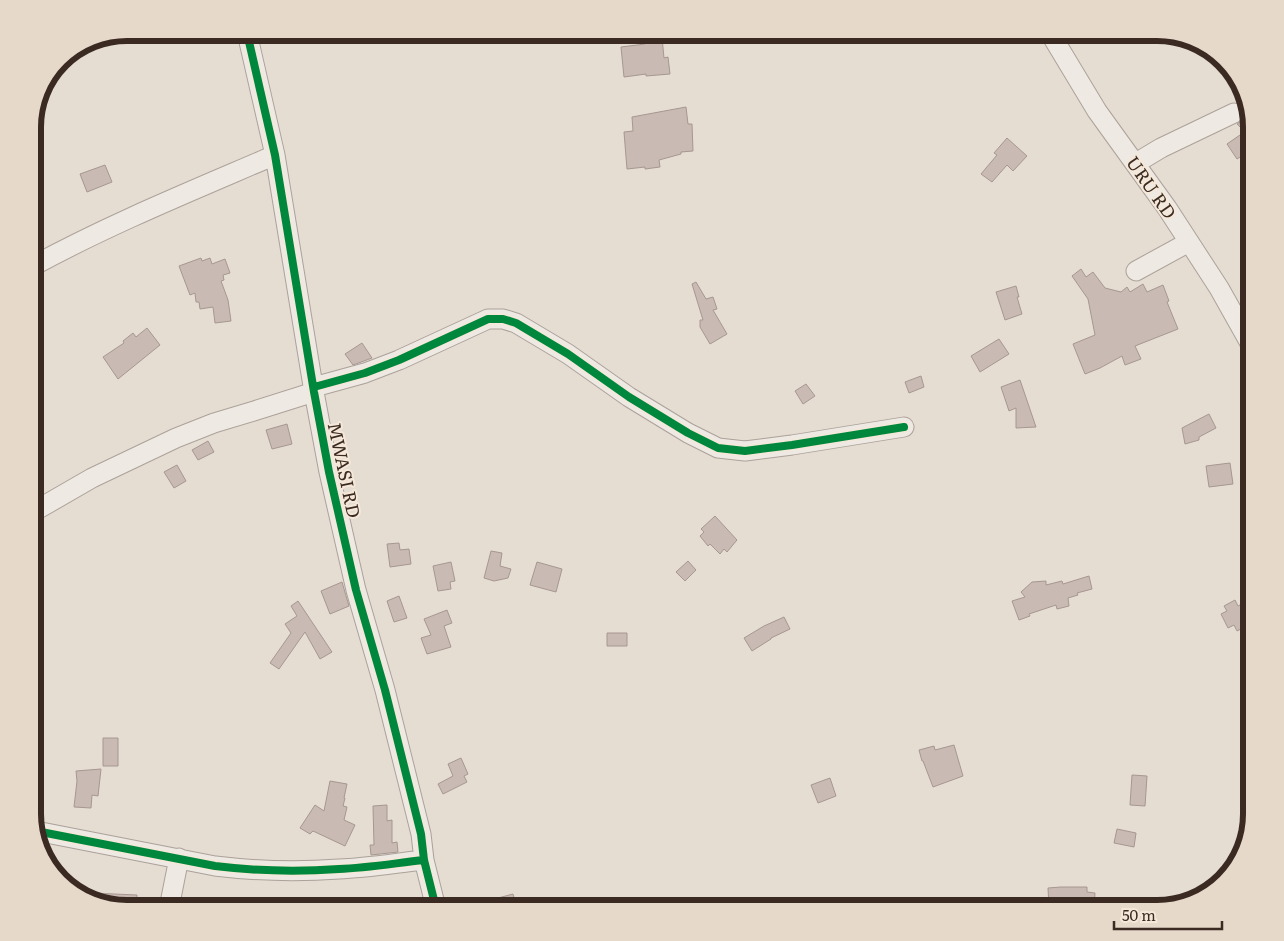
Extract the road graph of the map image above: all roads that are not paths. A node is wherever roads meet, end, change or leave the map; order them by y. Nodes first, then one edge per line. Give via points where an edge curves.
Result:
1 (249, 41) edge
2 (1055, 41) edge
3 (1234, 113) dead end
4 (275, 155) junction
5 (1136, 163) junction
6 (1189, 242) junction
7 (41, 262) edge
8 (1136, 271) dead end
9 (1243, 329) edge
10 (314, 389) junction
11 (904, 427) dead end
12 (41, 507) edge
13 (43, 832) edge
14 (179, 858) junction
15 (424, 860) junction
16 (171, 900) edge
17 (434, 900) edge

1 - 4 street, MWASI RD
2 - 5 street, URU RD via 1097,110
3 - 5 street
4 - 7 street
4 - 10 street, MWASI RD
5 - 6 street, URU RD
6 - 8 street
6 - 9 street, URU RD
10 - 11 street via 365,374 488,319 503,319 516,323 568,354 629,397 718,448 745,451
10 - 12 street via 176,438 92,478
10 - 15 street, MWASI RD via 356,590 385,690 421,834
13 - 14 street
14 - 15 street via 215,866 290,870 340,869
14 - 16 street
15 - 17 street, MWASI RD

